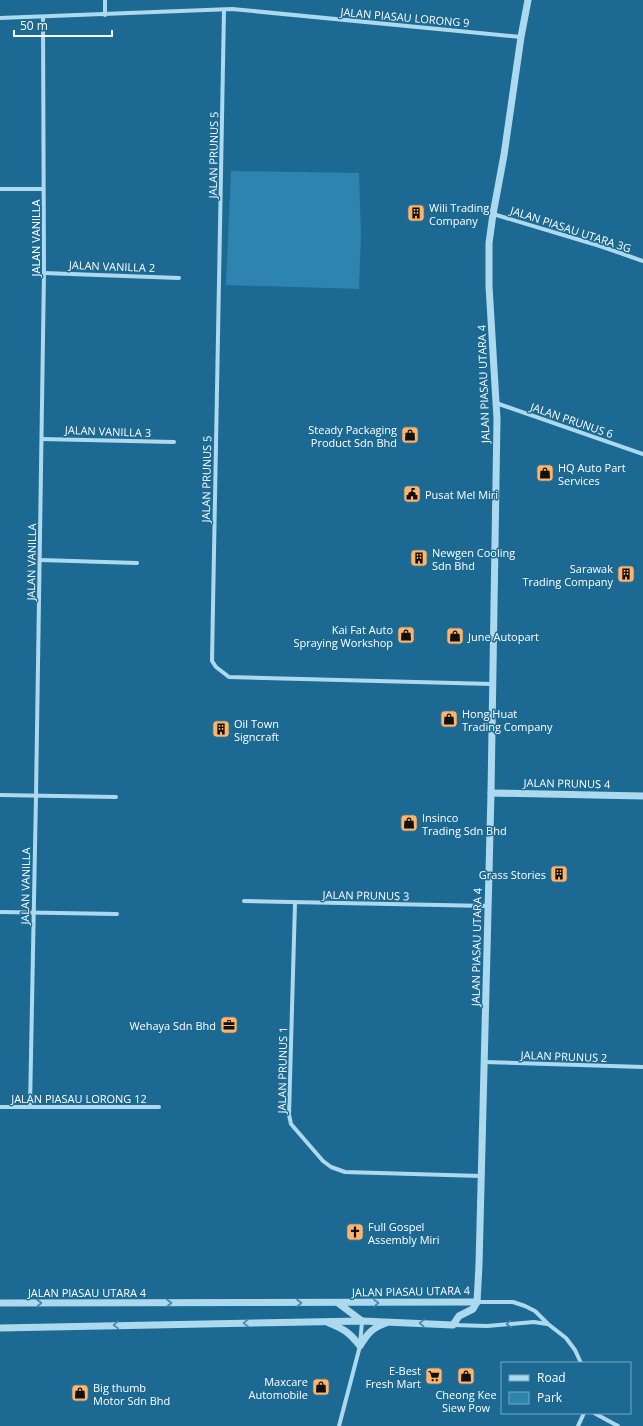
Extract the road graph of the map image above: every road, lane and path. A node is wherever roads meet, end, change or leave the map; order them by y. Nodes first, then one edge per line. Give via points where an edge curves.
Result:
1 (105, 0) edge
2 (528, 0) edge
3 (224, 10) junction
4 (105, 15) junction
5 (43, 17) junction
6 (0, 18) edge
7 (521, 37) junction
8 (0, 189) edge
9 (44, 189) junction
10 (493, 214) junction
11 (643, 261) edge
12 (44, 273) junction
13 (179, 278) dead end
14 (496, 403) junction
15 (42, 439) junction
16 (174, 442) dead end
17 (643, 454) edge
18 (40, 560) junction
19 (137, 563) dead end
20 (492, 684) junction
21 (491, 793) junction
22 (0, 795) edge
23 (36, 796) junction
24 (643, 796) edge
25 (116, 797) dead end
26 (244, 901) dead end
27 (295, 903) junction
28 (488, 906) junction
29 (0, 912) edge
30 (34, 913) junction
31 (117, 914) dead end
32 (485, 1062) junction
33 (643, 1067) edge
34 (0, 1107) edge
35 (30, 1107) junction
36 (159, 1107) dead end
37 (481, 1176) junction
38 (477, 1302) junction
39 (0, 1303) edge
40 (337, 1303) junction
41 (362, 1320) junction
42 (327, 1321) junction
43 (390, 1321) junction
44 (548, 1324) junction
45 (453, 1325) junction
46 (0, 1328) edge
47 (360, 1346) junction
48 (581, 1362) edge
49 (584, 1414) edge
50 (596, 1414) edge
51 (339, 1426) edge
52 (578, 1426) edge
53 (618, 1426) edge

1 - 4 street
2 - 7 street, JALAN PIASAU UTARA 4
3 - 4 street, JALAN PIASAU LORONG 9
3 - 7 street, JALAN PIASAU LORONG 9
3 - 20 street, JALAN PRUNUS 5 via 212,661 229,677
4 - 5 street, JALAN PIASAU LORONG 9
5 - 6 street, JALAN PIASAU LORONG 9
5 - 9 street, JALAN VANILLA
7 - 10 street, JALAN PIASAU UTARA 4
8 - 9 street
9 - 12 street, JALAN VANILLA
10 - 11 street, JALAN PIASAU UTARA 3G
10 - 14 street, JALAN PIASAU UTARA 4 via 489,243 489,286
12 - 13 street, JALAN VANILLA 2
12 - 15 street, JALAN VANILLA
14 - 17 street, JALAN PRUNUS 6
14 - 20 street, JALAN PIASAU UTARA 4
15 - 16 street, JALAN VANILLA 3
15 - 18 street, JALAN VANILLA
18 - 19 street
18 - 23 street, JALAN VANILLA
20 - 21 street, JALAN PIASAU UTARA 4
21 - 24 street, JALAN PRUNUS 4
21 - 28 street, JALAN PIASAU UTARA 4
22 - 23 street
23 - 25 street
23 - 30 street, JALAN VANILLA
26 - 27 street, JALAN PRUNUS 3
27 - 28 street, JALAN PRUNUS 3
27 - 37 street, JALAN PRUNUS 1 via 289,1115 291,1124 323,1161 345,1172
28 - 32 street, JALAN PIASAU UTARA 4
29 - 30 street
30 - 31 street
30 - 35 street, JALAN VANILLA
32 - 33 street, JALAN PRUNUS 2
32 - 37 street, JALAN PIASAU UTARA 4
34 - 35 street, JALAN PIASAU LORONG 12
35 - 36 street, JALAN PIASAU LORONG 12
37 - 38 street, JALAN PIASAU UTARA 4
40 -> 38 street, JALAN PIASAU UTARA 4
38 - 44 street via 513,1302 535,1311
38 - 45 street via 472,1309 459,1316
39 -> 40 street, JALAN PIASAU UTARA 4
40 - 41 street
41 - 42 street
41 - 43 street
41 - 47 street
42 -> 46 street
42 - 47 street via 344,1329
45 -> 43 street
43 - 47 street via 375,1327
44 -> 45 street via 534,1322 487,1326
44 - 48 street via 566,1338
47 - 51 street
49 - 52 street
50 - 53 street

